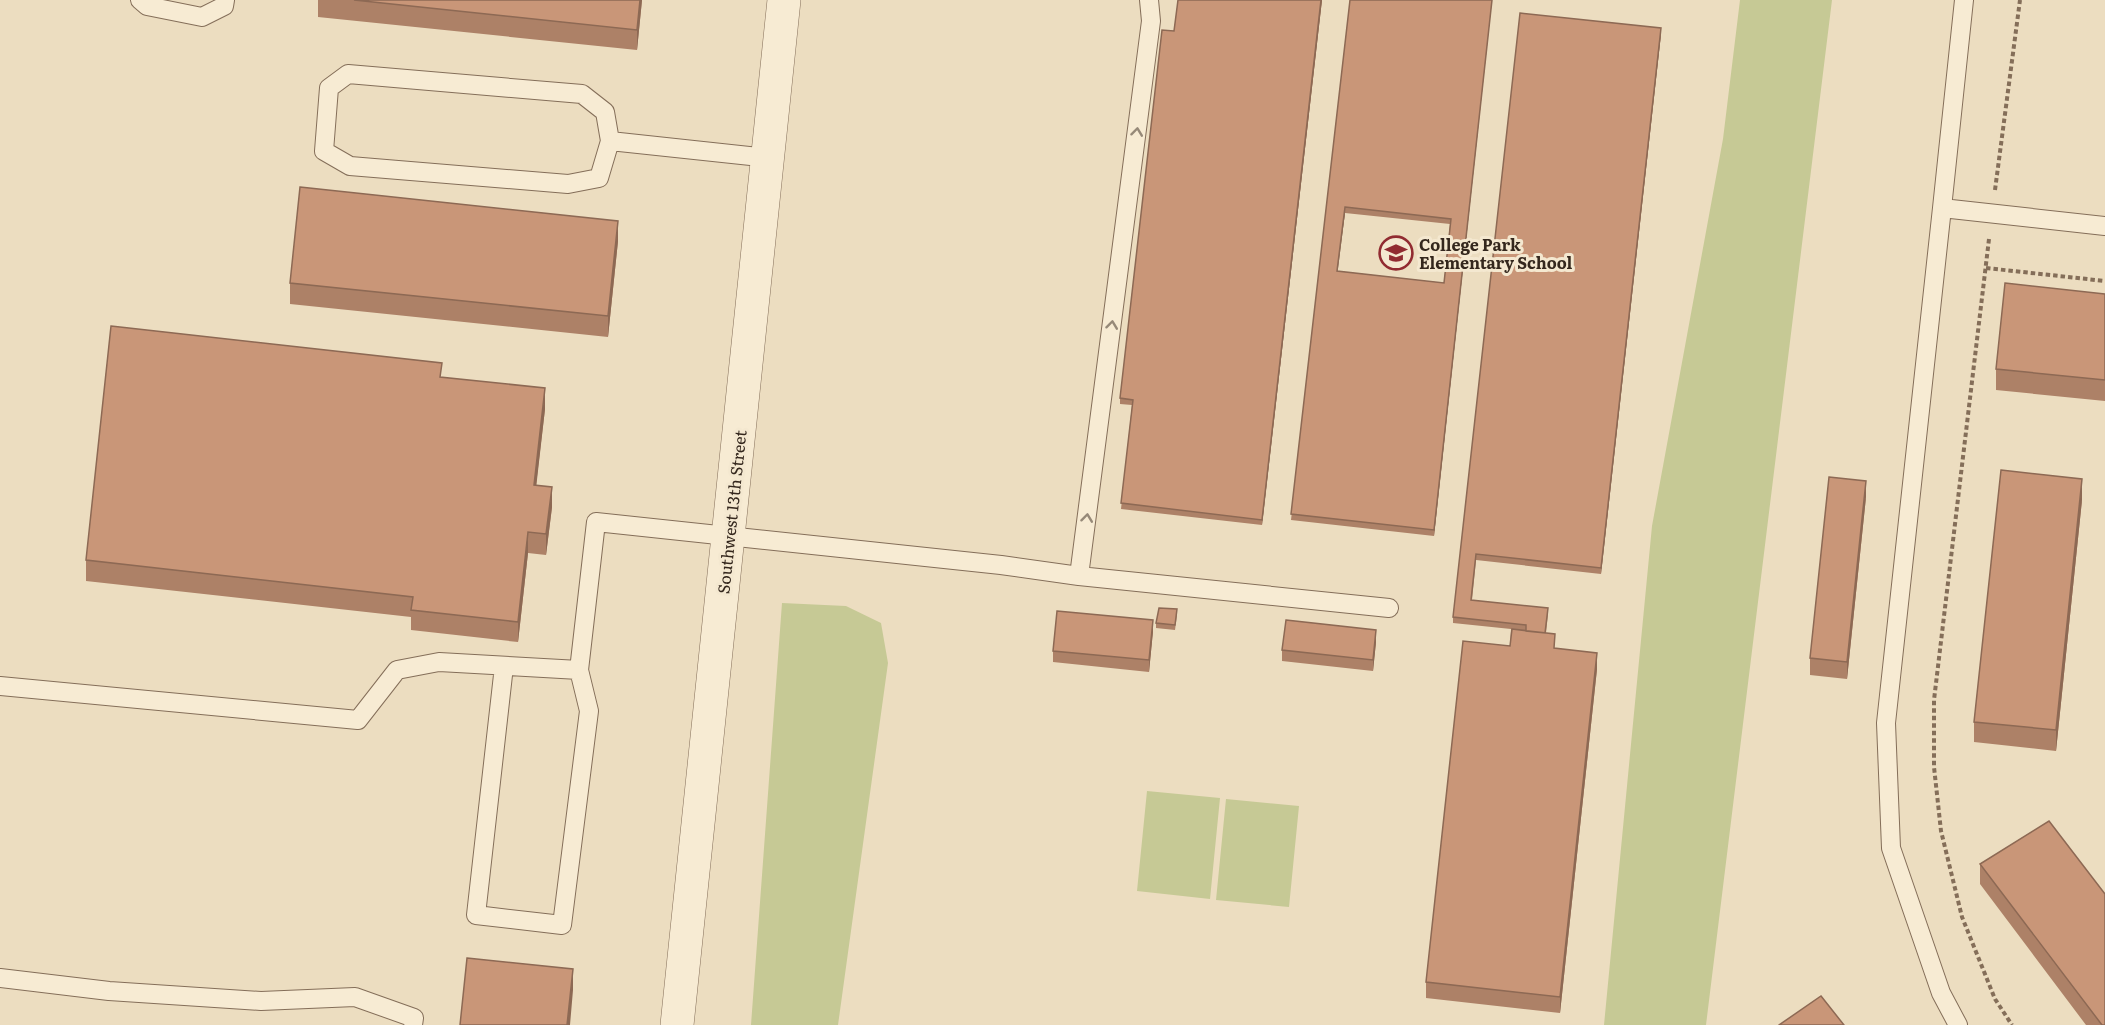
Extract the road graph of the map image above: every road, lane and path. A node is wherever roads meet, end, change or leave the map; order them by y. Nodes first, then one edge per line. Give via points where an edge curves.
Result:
1 (140, 0) edge
2 (225, 0) edge
3 (784, 0) edge
4 (1149, 0) edge
5 (1964, 0) edge
6 (2020, 0) edge
7 (610, 141) junction
8 (769, 158) junction
9 (1942, 208) junction
10 (1991, 214) junction
11 (2105, 226) edge
12 (1986, 268) junction
13 (2105, 281) edge
14 (728, 536) junction
15 (1079, 576) junction
16 (1389, 608) dead end
17 (504, 666) junction
18 (579, 670) junction
19 (0, 686) edge
20 (0, 978) edge
21 (413, 1025) edge
22 (677, 1025) edge
23 (1958, 1025) edge
24 (2012, 1025) edge

1 - 2 lane via 147,6 202,17 224,6
3 - 8 street, Southwest 13th Street
15 -> 4 lane via 1151,21
5 - 9 lane
6 - 10 path
7 - 7 lane via 605,112 582,94 348,74 329,88 324,151 350,166 568,184 599,178
7 - 8 lane
8 - 14 street, Southwest 13th Street
9 - 10 lane
9 - 23 lane via 1886,723 1891,848 1941,993
10 - 11 lane
10 - 12 path
12 - 13 path
12 - 24 path via 1934,700 1934,767 1941,831 1962,917 1995,999
14 - 15 lane
14 - 18 lane via 596,522
14 - 22 street, Southwest 13th Street
15 - 16 lane
17 - 18 lane
17 - 18 lane via 476,915 562,925 589,711
17 - 19 lane via 439,662 397,670 358,720
20 - 21 lane via 109,991 261,1001 355,998 414,1018

